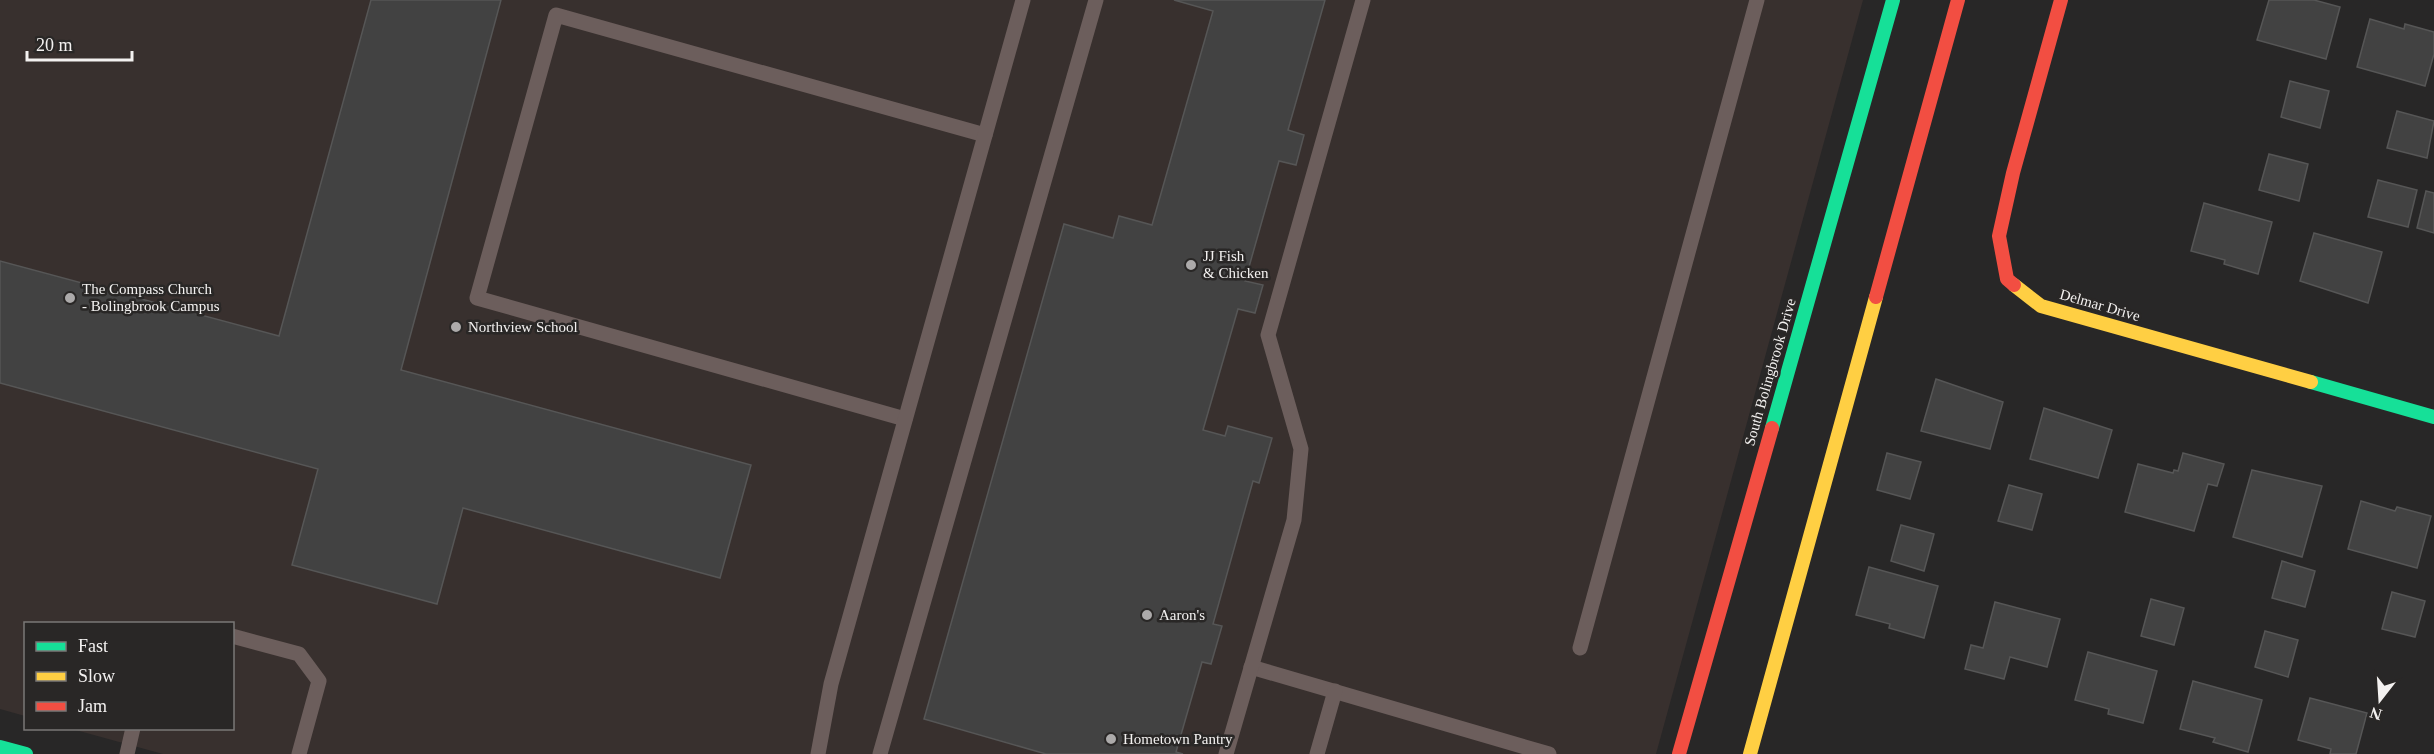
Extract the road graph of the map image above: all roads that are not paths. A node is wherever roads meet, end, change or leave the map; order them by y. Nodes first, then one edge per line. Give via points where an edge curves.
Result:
1 (1023, 0) edge
2 (1096, 0) edge
3 (1363, 0) edge
4 (1893, 0) edge
5 (1958, 0) edge
6 (2061, 0) edge
7 (1752, 1) edge
8 (985, 135) junction
9 (2434, 417) edge
10 (905, 419) junction
11 (234, 637) edge
12 (1580, 648) dead end
13 (1251, 667) junction
14 (1335, 691) junction
15 (133, 730) edge
16 (0, 747) edge
17 (26, 754) edge
18 (127, 754) edge
19 (299, 754) edge
20 (818, 754) edge
21 (880, 754) edge
22 (1226, 754) edge
23 (1317, 754) edge
24 (1549, 754) edge
25 (1679, 754) edge
26 (1750, 754) edge

1 - 8 lane
2 - 21 lane
3 - 13 lane via 1268,335 1301,449 1294,520
4 - 25 main road, South Bolingbrook Drive
5 - 26 main road
6 - 9 main road, Delmar Drive via 1999,236 2007,279 2041,306
7 - 12 lane
8 - 10 lane
8 - 10 lane via 556,15 514,163 477,298
10 - 20 lane via 831,684
11 - 19 lane via 299,654 319,681
13 - 14 lane
13 - 22 lane
14 - 23 lane
14 - 24 lane
15 - 18 lane
16 - 17 main road

